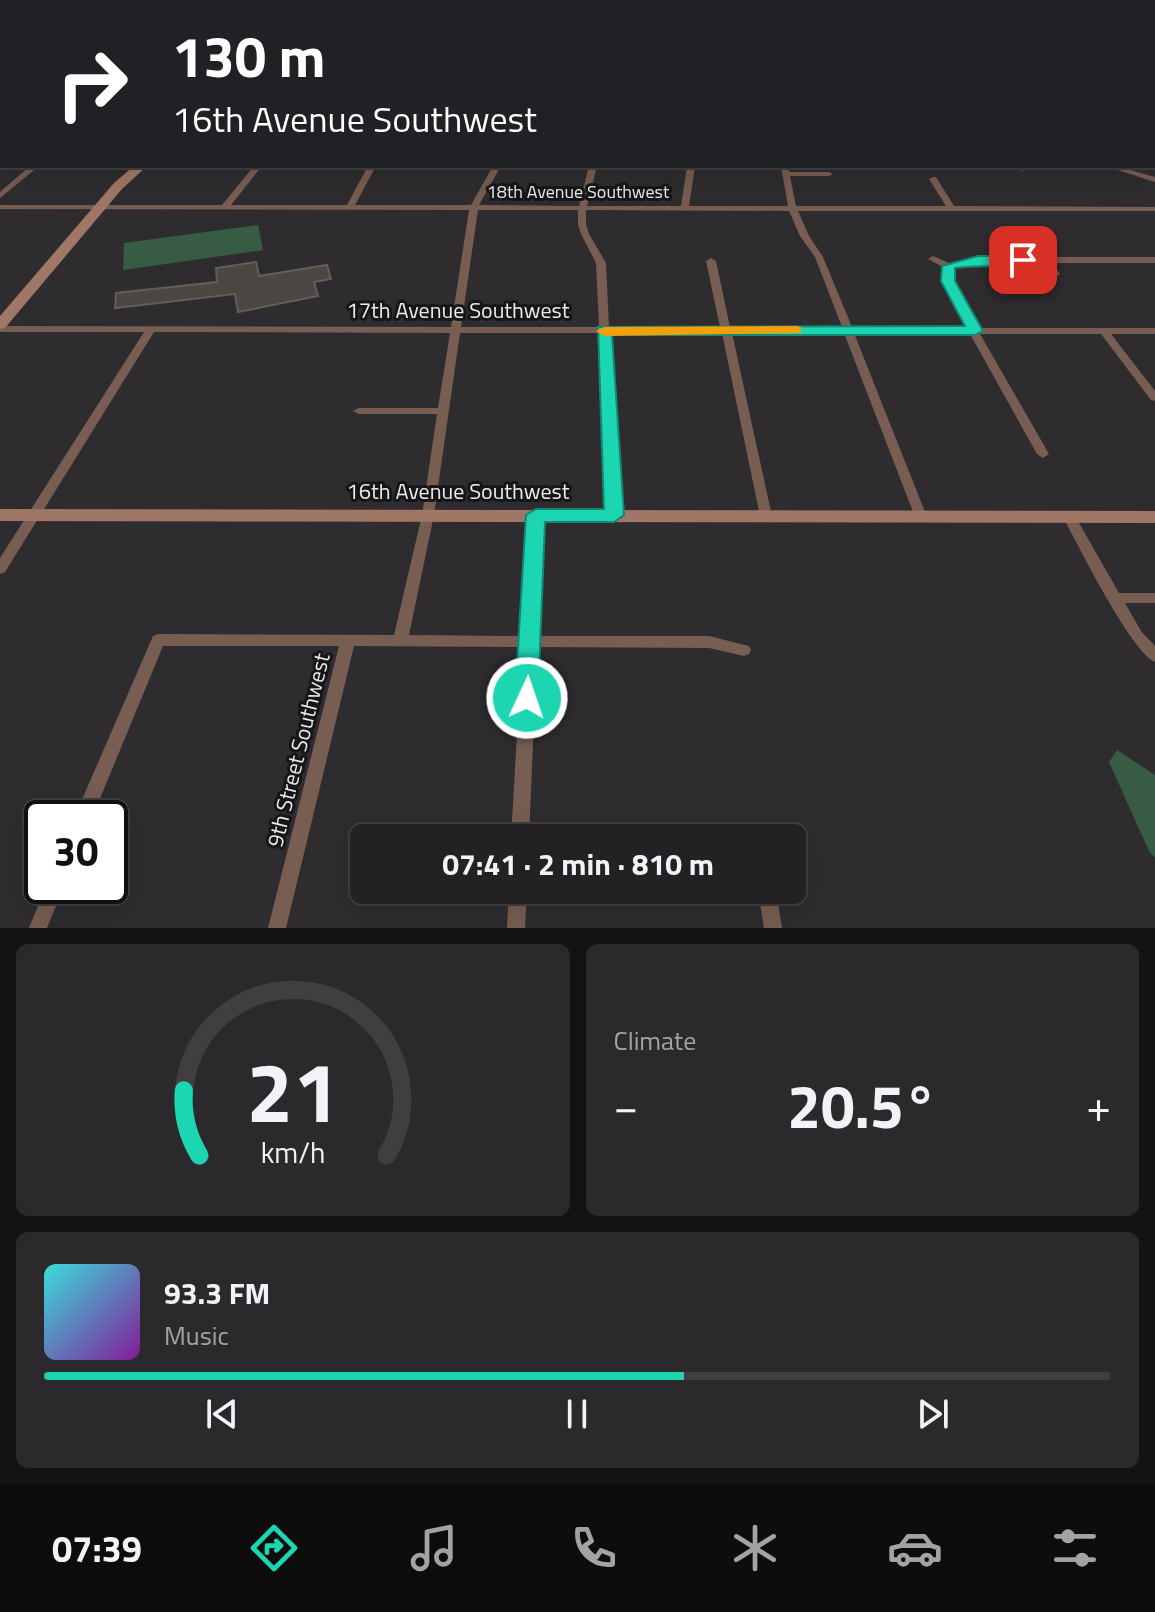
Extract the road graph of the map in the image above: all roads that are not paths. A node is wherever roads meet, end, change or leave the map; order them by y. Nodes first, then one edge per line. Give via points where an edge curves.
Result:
1 (33, 168) edge
2 (139, 168) edge
3 (256, 168) edge
4 (371, 168) edge
5 (496, 168) edge
6 (592, 168) edge
7 (691, 168) edge
8 (1117, 168) edge
9 (1155, 169) edge
10 (786, 170) edge
11 (829, 174) dead end
12 (1141, 174) junction
13 (933, 179) dead end
14 (1155, 180) edge
15 (0, 196) edge
16 (0, 207) edge
17 (101, 207) junction
18 (225, 207) junction
19 (350, 207) junction
20 (474, 207) junction
21 (582, 208) junction
22 (685, 208) junction
23 (791, 209) junction
24 (952, 209) junction
25 (1155, 209) edge
26 (933, 259) dead end
27 (1045, 260) junction
28 (1155, 260) edge
29 (711, 261) dead end
30 (948, 266) junction
31 (1055, 274) dead end
32 (0, 327) edge
33 (151, 329) junction
34 (456, 330) junction
35 (604, 330) junction
36 (727, 330) junction
37 (848, 330) junction
38 (1103, 330) junction
39 (975, 331) junction
40 (1155, 331) edge
41 (1155, 398) edge
42 (359, 411) dead end
43 (443, 411) junction
44 (1043, 454) dead end
45 (0, 515) edge
46 (35, 515) junction
47 (428, 515) junction
48 (536, 515) junction
49 (614, 515) junction
50 (766, 516) junction
51 (921, 517) junction
52 (1069, 517) junction
53 (1155, 517) edge
54 (0, 569) edge
55 (1116, 598) junction
56 (1155, 598) edge
57 (348, 641) junction
58 (400, 641) junction
59 (529, 641) junction
60 (744, 650) dead end
61 (1155, 656) edge
62 (91, 800) edge
63 (521, 824) edge
64 (48, 904) edge
65 (517, 904) edge
66 (769, 904) edge
67 (38, 928) edge
68 (277, 928) edge
69 (516, 928) edge
70 (773, 928) edge

1 - 15 street
2 - 17 street
3 - 18 street
4 - 19 street
5 - 20 street
6 - 21 street
7 - 22 street
8 - 12 street
9 - 12 street
10 - 11 street
10 - 23 street
12 - 14 street
13 - 24 street
16 - 17 street, 18th Avenue Southwest
17 - 18 street, 18th Avenue Southwest
17 - 32 street
18 - 19 street, 18th Avenue Southwest
19 - 20 street, 18th Avenue Southwest
20 - 21 street, 18th Avenue Southwest
20 - 34 street
21 - 22 street, 18th Avenue Southwest
21 - 35 street via 583,234 601,263
22 - 23 street, 18th Avenue Southwest
23 - 24 street, 18th Avenue Southwest
23 - 37 street via 819,257
24 - 25 street, 18th Avenue Southwest
26 - 30 street
27 - 28 street
27 - 30 street via 978,260
27 - 31 street
29 - 36 street
30 - 39 street via 953,294
32 - 33 street, 17th Avenue Southwest
33 - 34 street, 17th Avenue Southwest
33 - 46 street
34 - 35 street, 17th Avenue Southwest
34 - 43 street
35 - 36 street, 17th Avenue Southwest
35 - 49 street
36 - 37 street, 17th Avenue Southwest
36 - 50 street
37 - 39 street, 17th Avenue Southwest
37 - 51 street
38 - 39 street, 17th Avenue Southwest
38 - 40 street, 17th Avenue Southwest
38 - 41 street
39 - 44 street
42 - 43 street
43 - 47 street
45 - 46 street, 16th Avenue Southwest
46 - 47 street, 16th Avenue Southwest
46 - 54 street
47 - 48 street, 16th Avenue Southwest
47 - 58 street
48 - 49 street, 16th Avenue Southwest
48 - 59 street
49 - 50 street, 16th Avenue Southwest
50 - 51 street, 16th Avenue Southwest
51 - 52 street, 16th Avenue Southwest
52 - 53 street, 16th Avenue Southwest
52 - 55 street
55 - 56 street
55 - 61 street via 1136,635
57 - 58 street, 9th Street Southwest
57 - 62 street via 158,640
57 - 68 street, 9th Street Southwest
58 - 59 street, 9th Street Southwest
59 - 60 street, 9th Street Southwest via 709,642
59 - 63 street
64 - 67 street
65 - 69 street
66 - 70 street

